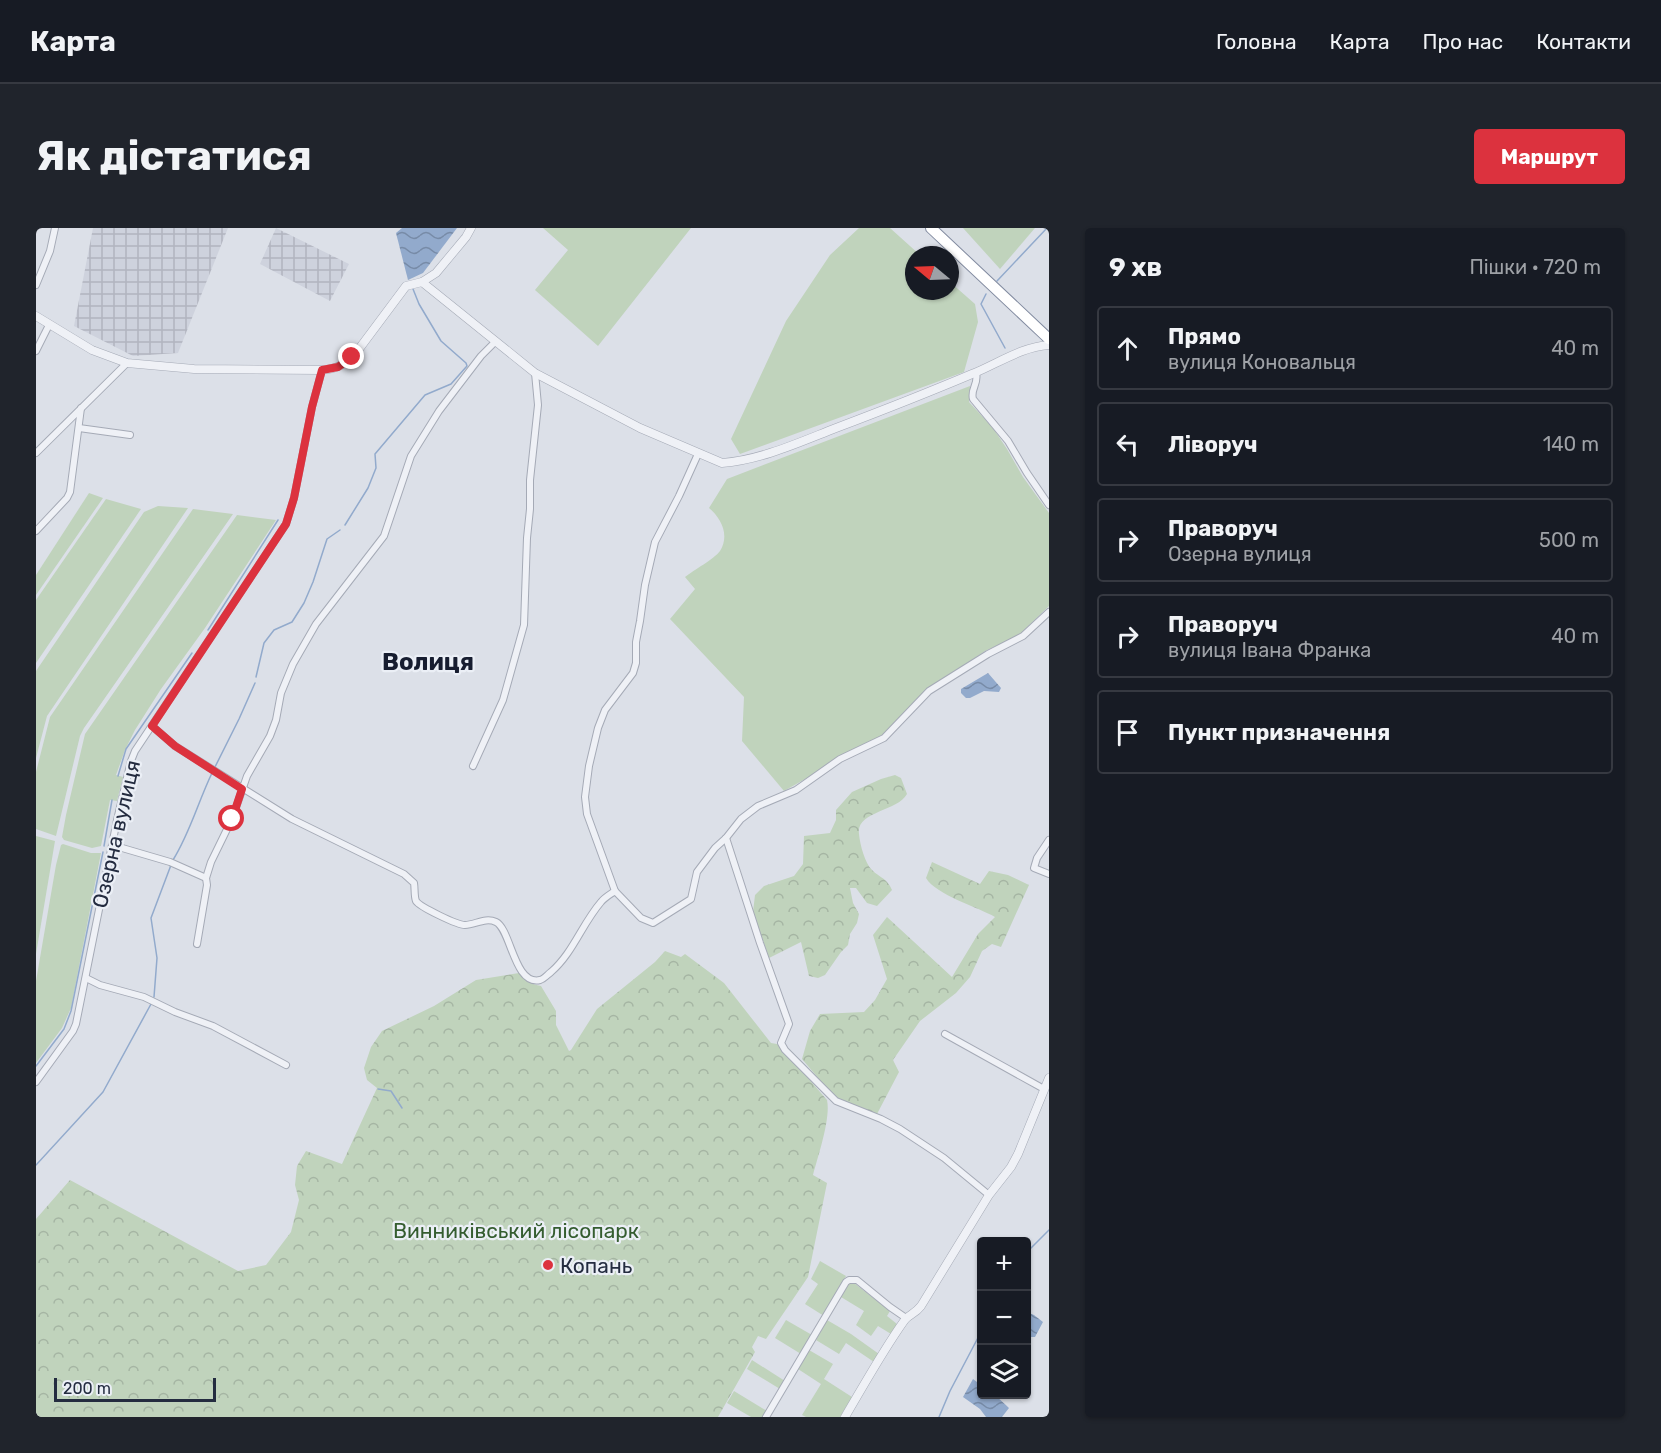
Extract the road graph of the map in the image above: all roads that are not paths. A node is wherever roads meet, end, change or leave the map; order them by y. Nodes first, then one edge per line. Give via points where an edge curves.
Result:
1 (55, 228) edge
2 (471, 228) edge
3 (931, 228) edge
4 (414, 284) junction
5 (36, 285) edge
6 (36, 316) edge
7 (49, 325) junction
8 (1049, 339) edge
9 (495, 342) junction
10 (1049, 345) edge
11 (36, 351) edge
12 (127, 363) junction
13 (322, 370) junction
14 (535, 373) junction
15 (976, 373) junction
16 (81, 408) junction
17 (79, 428) junction
18 (130, 435) dead end
19 (36, 453) edge
20 (698, 454) junction
21 (1049, 506) edge
22 (36, 531) edge
23 (1049, 612) edge
24 (152, 726) junction
25 (473, 766) dead end
26 (242, 789) junction
27 (726, 837) junction
28 (1049, 840) edge
29 (112, 845) junction
30 (1049, 874) edge
31 (206, 878) junction
32 (615, 891) junction
33 (196, 944) dead end
34 (86, 978) junction
35 (945, 1034) dead end
36 (286, 1065) dead end
37 (1049, 1078) edge
38 (36, 1082) edge
39 (1044, 1089) junction
40 (989, 1195) junction
41 (906, 1318) junction
42 (766, 1417) edge
43 (845, 1417) edge

1 - 5 street
2 - 4 street via 436,273
3 - 8 highway
4 - 9 street
4 - 13 street via 352,357 338,367
6 - 7 street
7 - 11 street
7 - 12 street via 92,350
9 - 14 street
9 - 26 street via 439,411 411,456 384,536 316,624 293,664 270,736
10 - 15 street via 1007,357
12 - 13 street via 194,369
12 - 16 street
13 - 24 street, Озерна вулиця via 286,524
14 - 20 street
14 - 25 street via 538,405 530,480 524,625 503,700
15 - 20 street via 773,452 722,464
15 - 21 street via 973,399 1004,435
16 - 17 street
16 - 19 street
17 - 18 street
17 - 22 street via 68,498
20 - 32 street via 655,542 636,642 636,663 633,673 605,710 589,766 585,806
23 - 27 street via 1023,636 929,691 884,738 840,759 796,790 758,806
24 - 26 street via 175,746
24 - 29 street, Озерна вулиця via 131,761
26 - 31 street
26 - 32 street via 292,819 404,874 414,883 417,902 457,924 495,922 503,928 521,970 533,980 542,979 559,964 602,901
27 - 32 street via 697,872 691,898 653,923 641,918
27 - 40 street via 789,1024 781,1042 785,1050 836,1101 900,1129
28 - 30 street via 1034,868
29 - 31 street via 170,862
29 - 34 street, Озерна вулиця
31 - 33 street
34 - 36 street via 213,1026
34 - 38 street, Озерна вулиця via 74,1031
35 - 39 street
37 - 39 street
39 - 40 street via 1018,1154
40 - 41 street via 921,1306
41 - 42 street via 857,1280 846,1282
41 - 43 street

